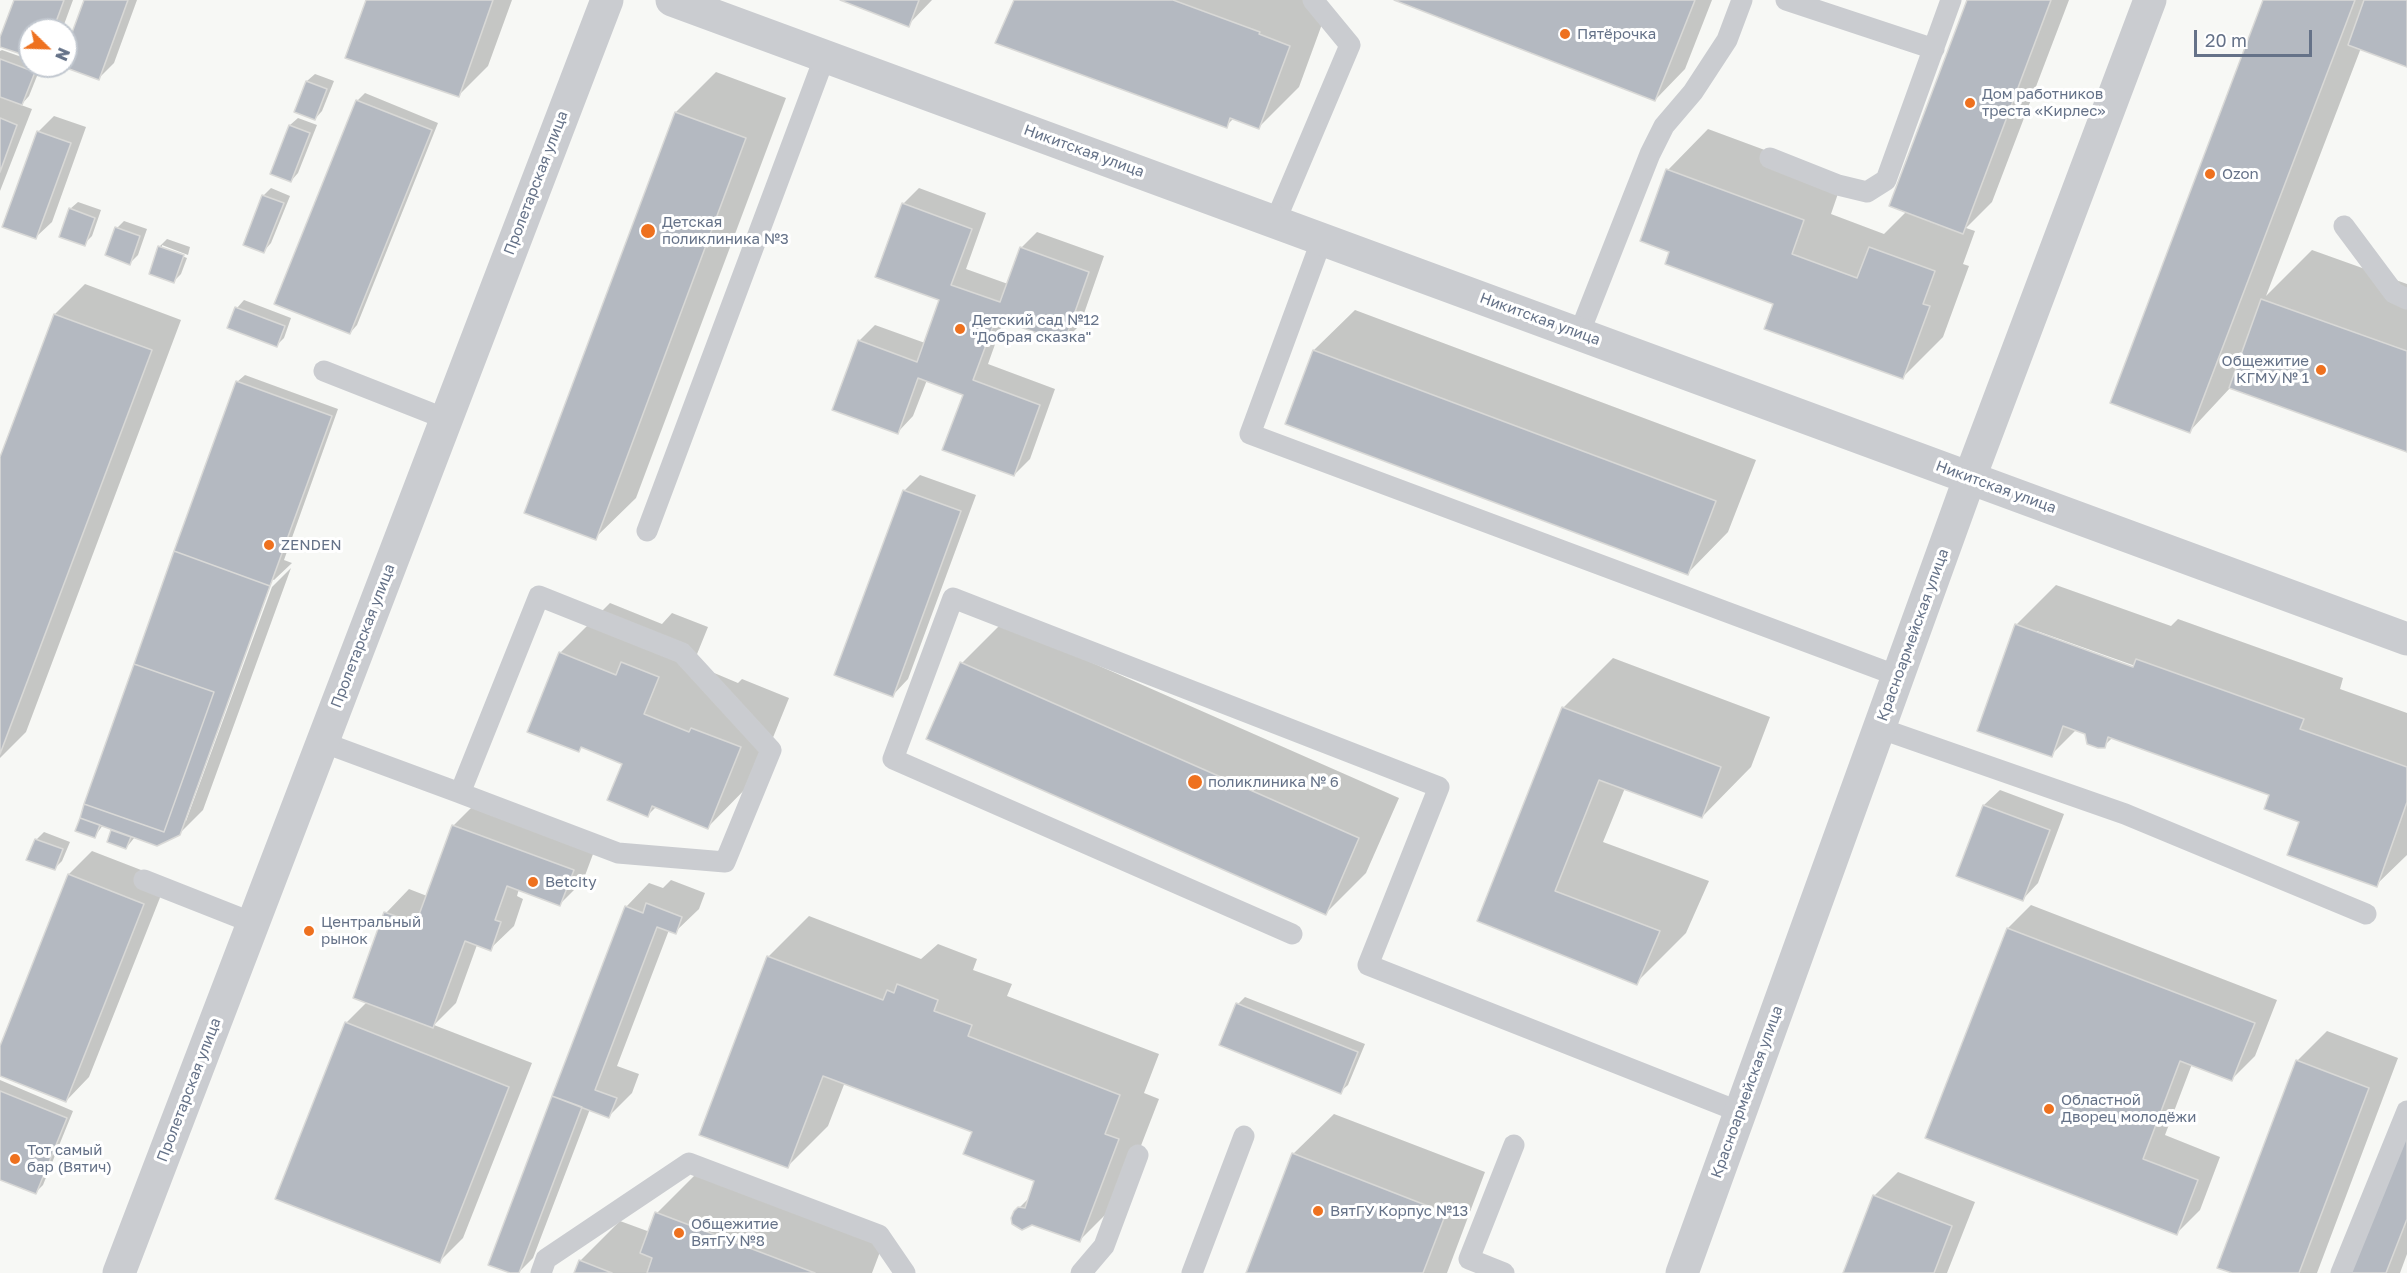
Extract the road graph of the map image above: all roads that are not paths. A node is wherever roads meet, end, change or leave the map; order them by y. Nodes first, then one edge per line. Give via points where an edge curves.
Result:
1 (607, 0) edge
2 (672, 0) edge
3 (1313, 0) edge
4 (1742, 0) edge
5 (1786, 0) edge
6 (1951, 0) edge
7 (2150, 0) edge
8 (1934, 49) junction
9 (825, 56) junction
10 (1770, 158) dead end
11 (1275, 222) junction
12 (2343, 226) dead end
13 (1322, 239) junction
14 (2407, 299) edge
15 (1579, 334) junction
16 (324, 371) dead end
17 (446, 419) junction
18 (1970, 477) junction
19 (647, 531) dead end
20 (2407, 639) edge
21 (1898, 676) junction
22 (1879, 728) junction
23 (322, 741) junction
24 (460, 793) junction
25 (144, 880) dead end
26 (2366, 914) dead end
27 (253, 923) junction
28 (1292, 934) dead end
29 (2407, 1111) edge
30 (1740, 1112) junction
31 (1244, 1136) dead end
32 (1514, 1145) dead end
33 (1138, 1155) dead end
34 (119, 1273) edge
35 (541, 1273) edge
36 (905, 1273) edge
37 (1082, 1273) edge
38 (1192, 1273) edge
39 (1504, 1273) edge
40 (1682, 1273) edge
41 (2341, 1273) edge

1 - 17 street, Пролетарская улица
2 - 9 street, Никитская улица
3 - 11 lane via 1350,45
4 - 15 lane via 1727,40 1693,92 1664,126 1650,154
5 - 8 lane
6 - 8 lane
7 - 18 street, Красноармейская улица
8 - 10 lane via 1886,180 1866,192
9 - 11 street, Никитская улица
9 - 19 lane
11 - 13 street, Никитская улица
12 - 14 lane via 2394,293
13 - 15 street, Никитская улица
13 - 21 lane via 1250,434
15 - 18 street, Никитская улица
16 - 17 lane
17 - 23 street, Пролетарская улица
18 - 20 street, Никитская улица
18 - 21 street, Красноармейская улица
21 - 22 street, Красноармейская улица
22 - 26 lane via 2125,814
22 - 30 street, Красноармейская улица
23 - 24 lane
23 - 27 street, Пролетарская улица
24 - 24 lane via 618,854 725,862 771,750 682,653 539,596
25 - 27 lane
27 - 34 street, Пролетарская улица
28 - 30 lane via 893,759 953,598 1439,787 1368,966
29 - 41 lane
30 - 40 street, Красноармейская улица
31 - 38 lane
32 - 39 lane via 1468,1259
33 - 37 lane via 1104,1246
35 - 36 lane via 546,1259 689,1163 879,1235

